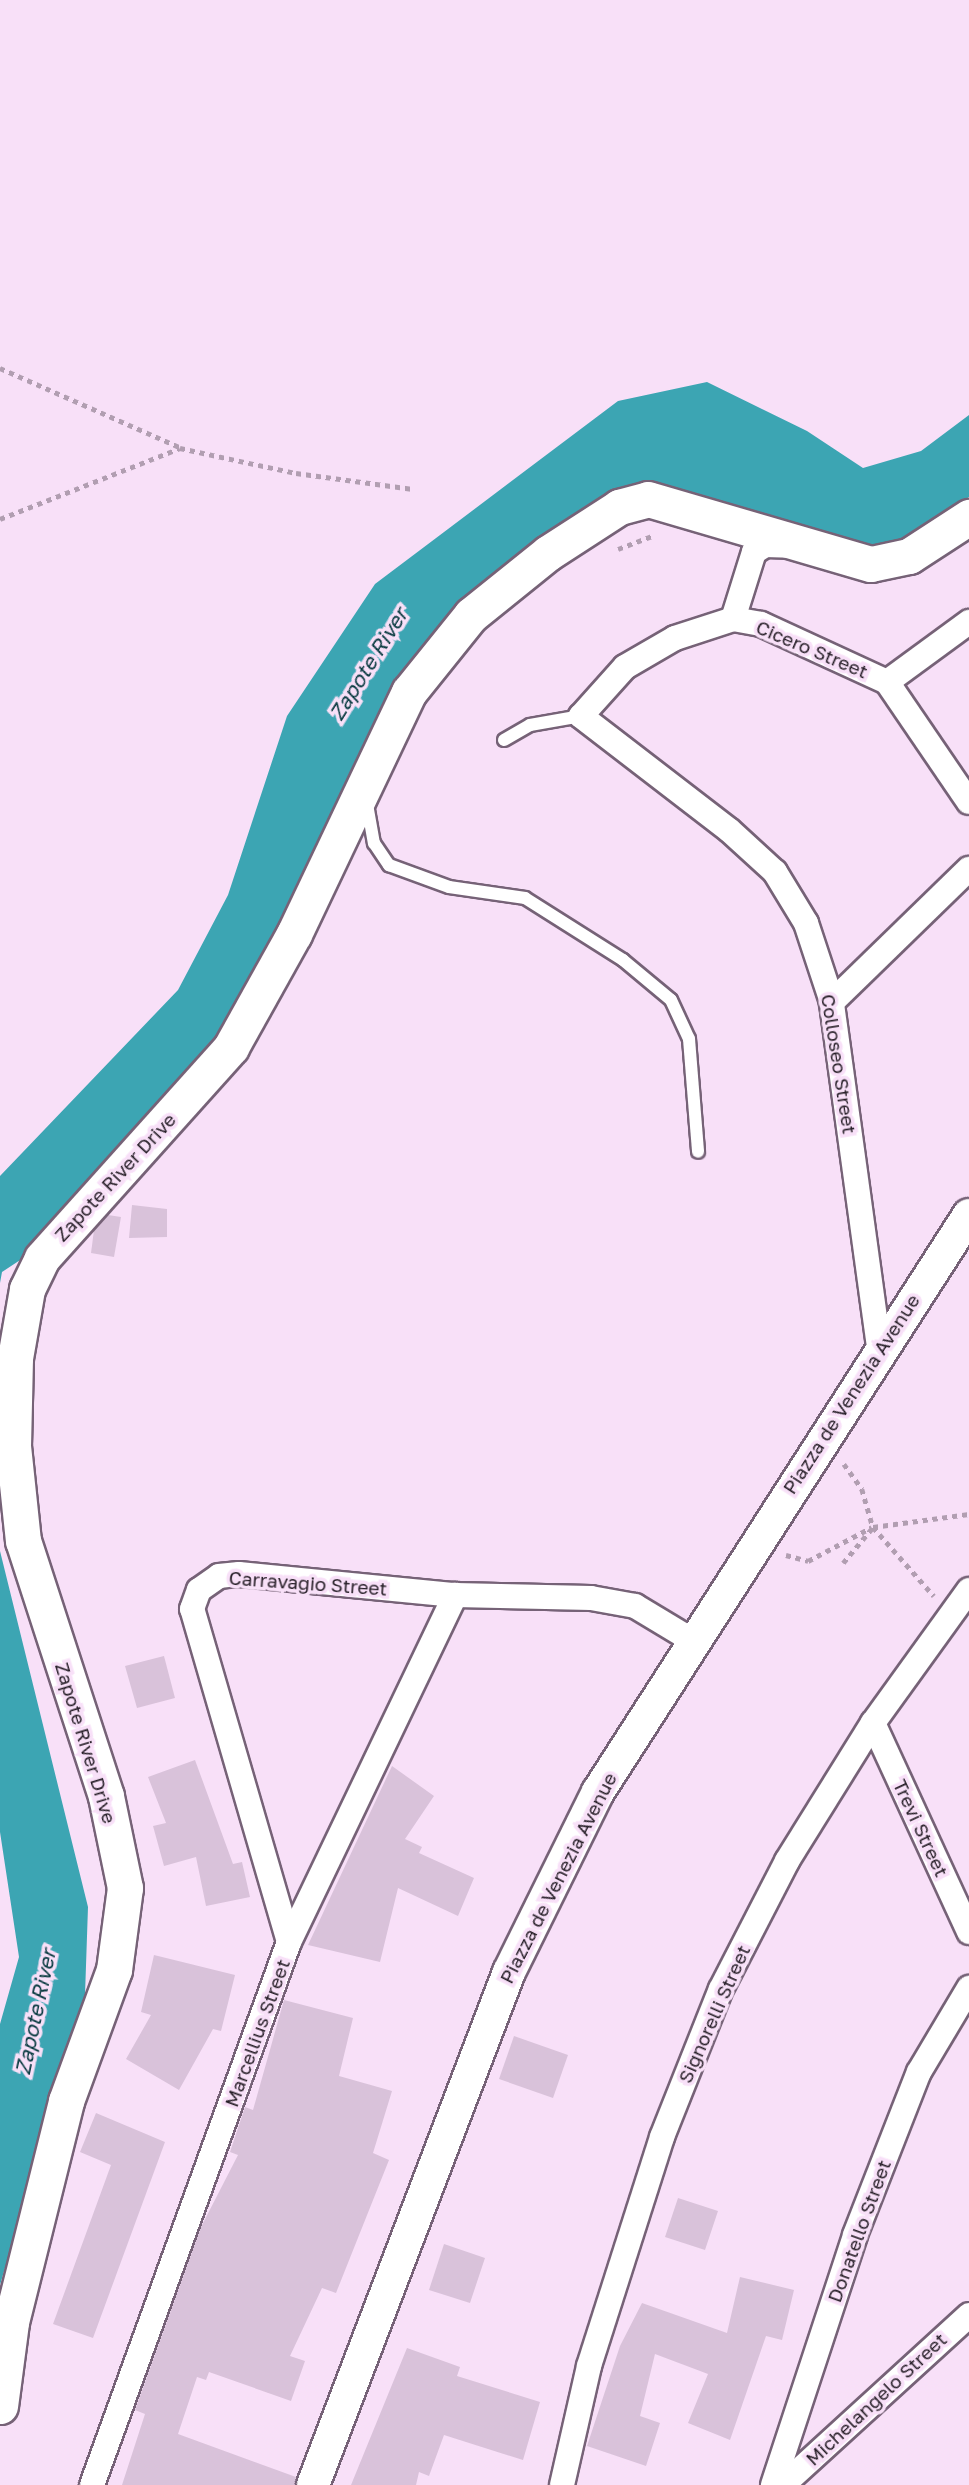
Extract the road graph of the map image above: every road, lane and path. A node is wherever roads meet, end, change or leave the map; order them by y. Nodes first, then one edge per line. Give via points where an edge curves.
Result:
1 (0, 368) edge
2 (180, 447) junction
3 (413, 489) dead end
4 (969, 517) edge
5 (0, 519) edge
6 (659, 532) dead end
7 (797, 546) junction
8 (612, 552) dead end
9 (733, 619) junction
10 (969, 622) edge
11 (887, 682) junction
12 (581, 716) junction
13 (503, 740) dead end
14 (365, 782) junction
15 (969, 802) edge
16 (969, 869) edge
17 (832, 1002) junction
18 (698, 1152) dead end
19 (969, 1215) edge
20 (879, 1347) junction
21 (824, 1435) junction
22 (969, 1514) edge
23 (873, 1527) junction
24 (757, 1542) junction
25 (843, 1563) dead end
26 (969, 1590) edge
27 (455, 1595) junction
28 (953, 1613) junction
29 (695, 1642) junction
30 (873, 1723) junction
31 (969, 1932) edge
32 (289, 1942) junction
33 (969, 1988) edge
34 (969, 2315) edge
35 (0, 2406) edge
36 (92, 2485) edge
37 (313, 2485) edge
38 (562, 2485) edge
39 (773, 2485) edge
40 (783, 2485) edge

1 - 2 path
2 - 3 path via 296,473
2 - 5 path
4 - 7 main road, Zapote River Drive via 892,562 852,562
6 - 8 path
7 - 9 street, Zapote River Drive via 765,544 754,552
7 - 14 main road, Zapote River Drive via 676,505 648,499 619,507 548,553 464,623 409,692
9 - 11 street, Cicero Street via 761,624
9 - 12 street, Cicero Street via 675,638 625,667
10 - 11 street
11 - 15 street, Cicero Street
12 - 13 lane via 530,725
12 - 17 street, Colloseo Street via 775,872 806,923
14 - 18 lane via 374,843 389,865 449,887 525,898 623,960 671,1000 689,1039
14 - 35 main road, Zapote River Drive via 295,934 231,1047 64,1227 27,1289 15,1358 13,1446 23,1541 106,1796 125,1888 114,1969 66,2101 11,2322
16 - 17 street
17 - 20 street, Colloseo Street
19 - 20 street, Piazza de Venezia Avenue
20 - 21 street, Piazza de Venezia Avenue
21 - 23 path via 862,1489
21 - 24 street, Piazza de Venezia Avenue
22 - 23 path
23 - 24 path via 808,1561
23 - 25 path
23 - 28 path
24 - 29 street, Piazza de Venezia Avenue
26 - 28 street, Signorelli Street
27 - 29 street, Carravagio Street via 591,1598 635,1606
27 - 32 street, Marcellius Street
27 - 32 street, Carravagio Street via 239,1574 219,1576 199,1590 191,1609
28 - 30 street, Signorelli Street
29 - 37 street, Piazza de Venezia Avenue via 598,1791 509,1972
30 - 31 street, Trevi Street
30 - 38 street, Signorelli Street via 787,1861 721,1989 642,2200 589,2366
32 - 36 street, Marcellius Street
33 - 39 street, Donatello Street via 919,2072 855,2235
34 - 40 street, Michelangelo Street

